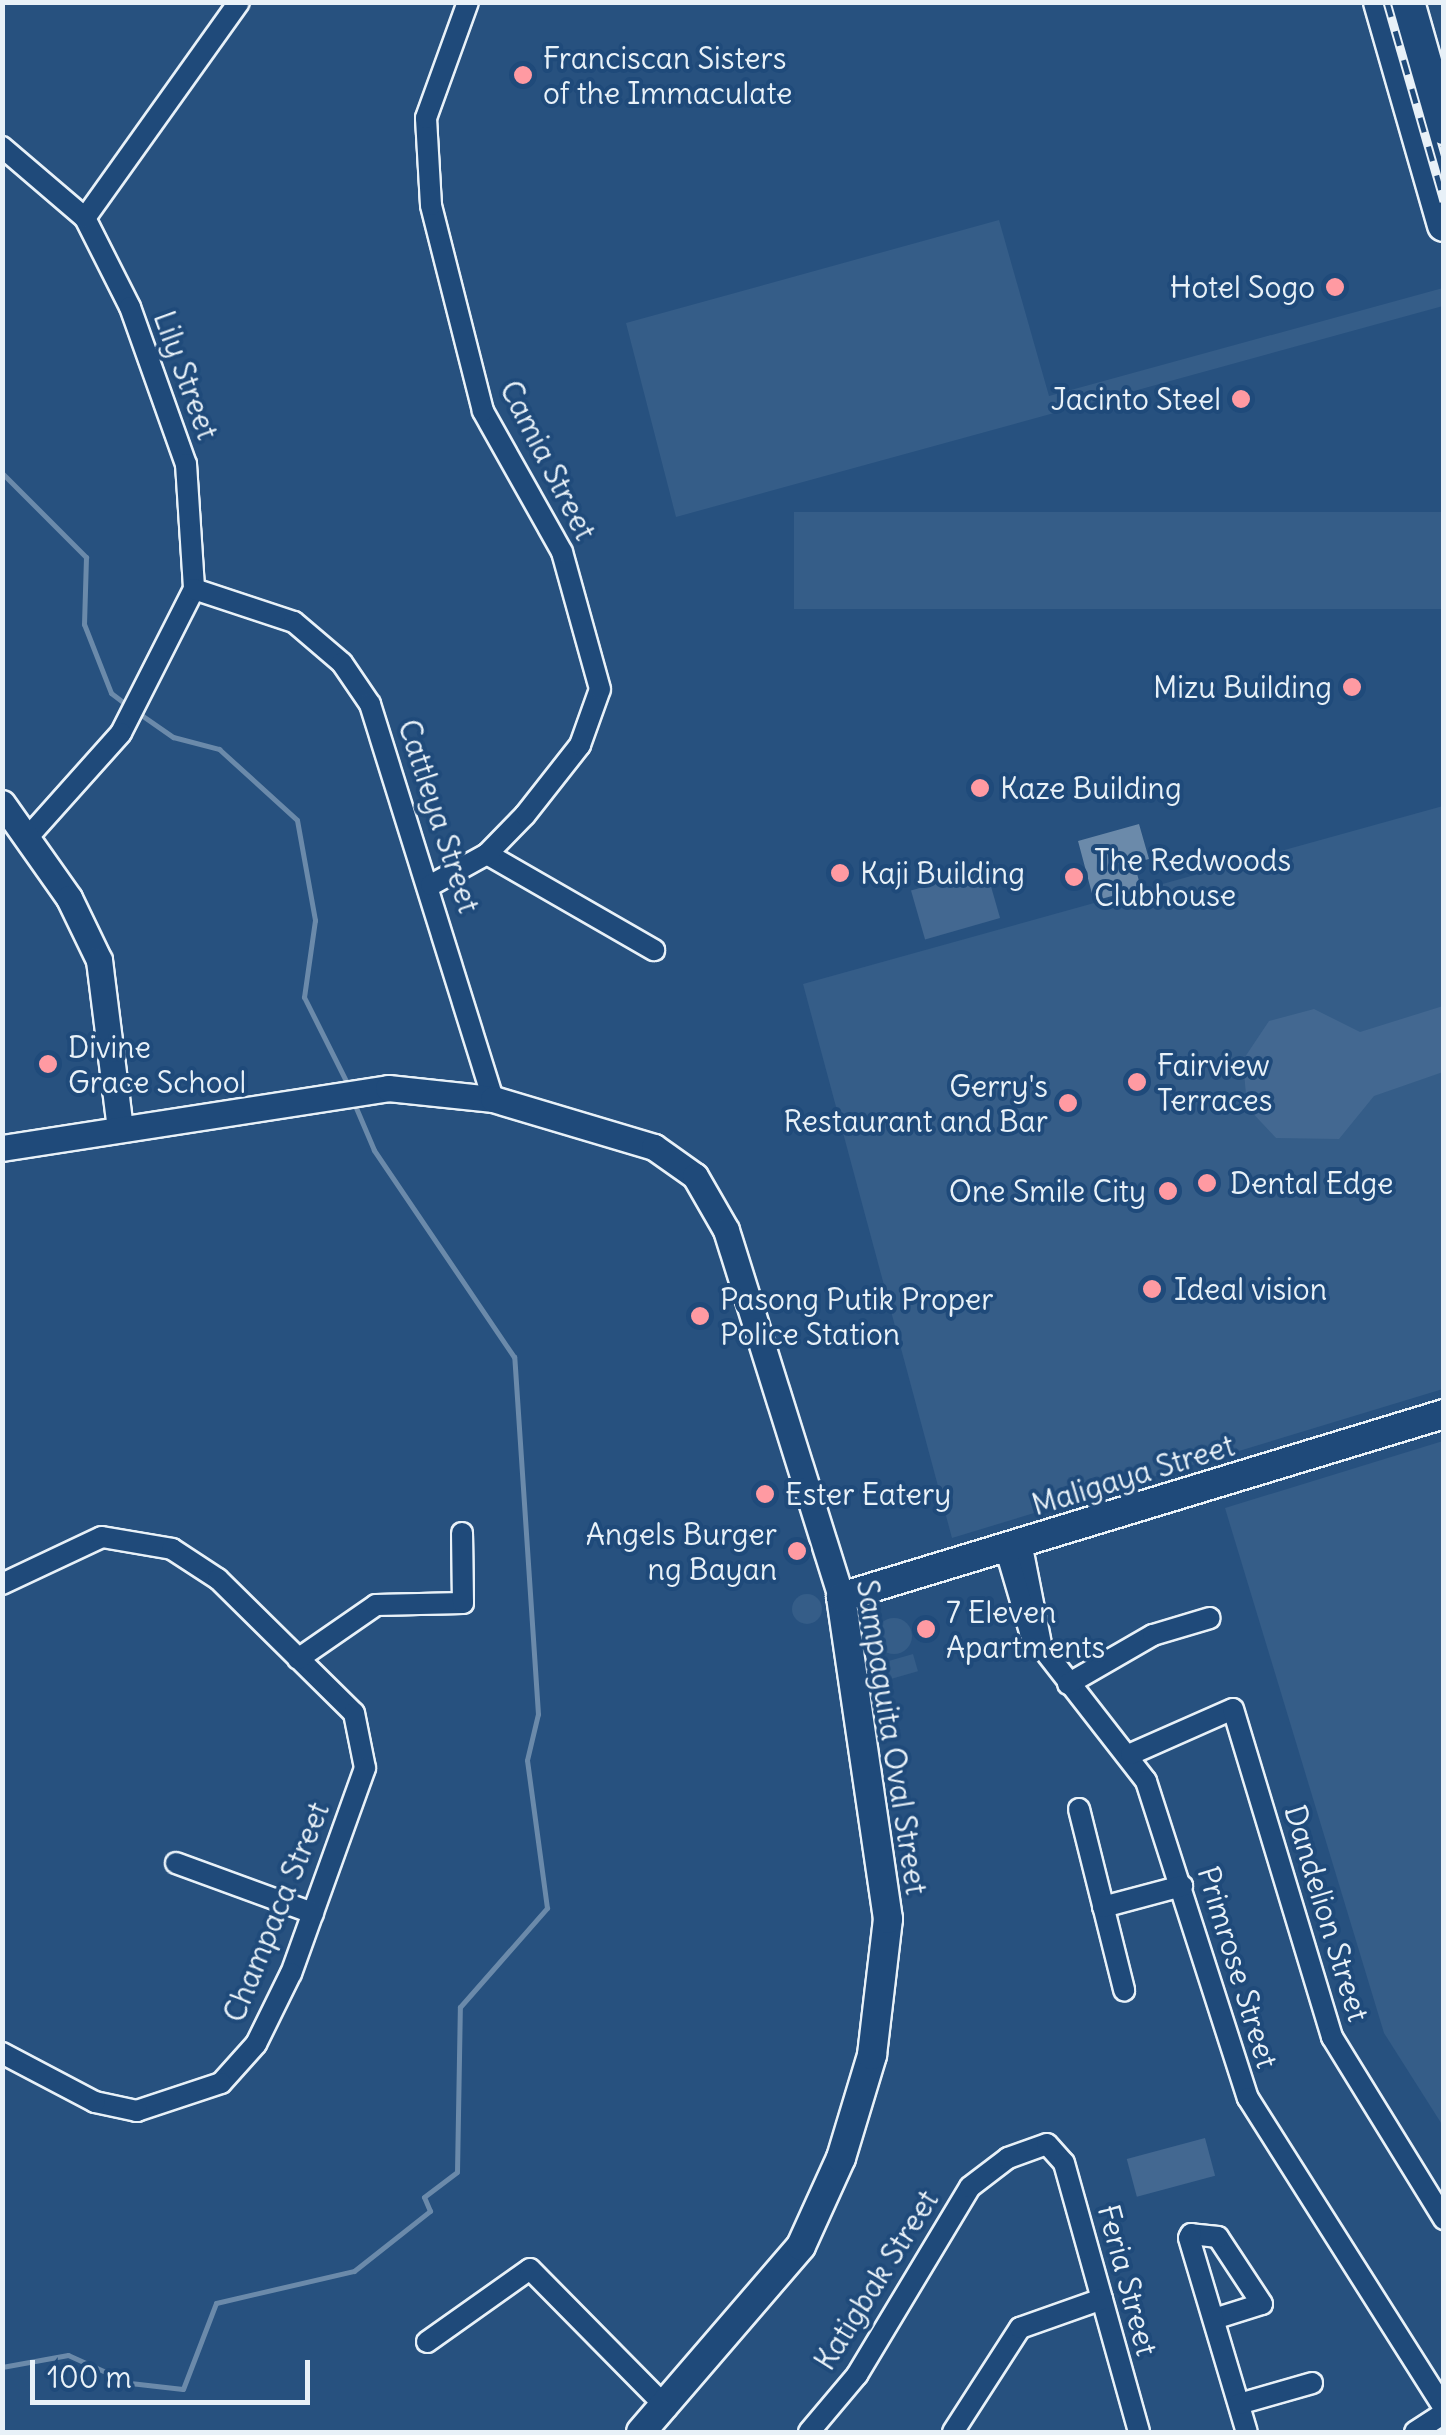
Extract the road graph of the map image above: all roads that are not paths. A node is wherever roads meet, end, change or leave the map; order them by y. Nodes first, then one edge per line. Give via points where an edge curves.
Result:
1 (239, 2) edge
2 (468, 2) edge
3 (1380, 2) edge
4 (1408, 2) edge
5 (1424, 70) edge
6 (1444, 128) edge
7 (2, 148) edge
8 (84, 218) junction
9 (1444, 225) edge
10 (194, 589) junction
11 (2, 803) edge
12 (29, 836) junction
13 (487, 854) junction
14 (431, 885) junction
15 (654, 950) dead end
16 (493, 1099) junction
17 (120, 1128) junction
18 (2, 1148) edge
19 (1444, 1414) edge
20 (462, 1533) dead end
21 (1013, 1545) junction
22 (2, 1584) edge
23 (840, 1598) junction
24 (1210, 1618) dead end
25 (298, 1660) junction
26 (1068, 1684) junction
27 (1131, 1754) junction
28 (1079, 1810) dead end
29 (176, 1862) dead end
30 (1182, 1886) junction
31 (1104, 1907) junction
32 (313, 1914) junction
33 (1124, 1990) dead end
34 (2, 2053) edge
35 (1055, 2146) joint
36 (1444, 2219) edge
37 (1102, 2300) junction
38 (1214, 2318) dead end
39 (426, 2342) dead end
40 (1312, 2383) dead end
41 (1239, 2404) junction
42 (667, 2408) junction
43 (1444, 2410) edge
44 (641, 2432) edge
45 (810, 2432) edge
46 (953, 2432) edge
47 (1139, 2432) edge
48 (1247, 2432) edge
49 (1414, 2432) edge

1 - 8 street
2 - 13 street, Camia Street via 426,118 431,205 484,410 562,552 600,689 580,745
3 - 5 main road
4 - 5 main road
5 - 6 main road
5 - 9 main road
7 - 8 street
8 - 10 street, Lily Street via 172,410 186,464
10 - 12 street, Lily Street via 121,733
10 - 14 street, Cattleya Street via 294,622 342,663 370,704
11 - 12 street
12 - 17 street via 98,960
13 - 14 street, Camia Street
13 - 15 street
14 - 16 street, Cattleya Street
16 - 17 street, Sampaguita Oval Street via 388,1088
16 - 23 street, Sampaguita Oval Street via 654,1147 710,1194
17 - 18 street, Sampaguita Oval Street
19 - 21 main road, Maligaya Street
20 - 25 street via 463,1603 376,1606
21 - 23 main road, Maligaya Street
21 - 26 street, Primrose Street via 1042,1649
22 - 25 street, Champaca Street via 102,1537 139,1540 196,1562
23 - 42 main road, Sampaguita Oval Street via 888,1919 872,2055 841,2158 801,2246
24 - 26 street via 1153,1634
25 - 32 street, Champaca Street via 354,1713 364,1742 365,1768
26 - 27 street, Primrose Street
27 - 30 street, Primrose Street
27 - 36 street, Dandelion Street via 1234,1709 1332,2037
28 - 31 street
29 - 32 street
30 - 31 street
30 - 43 street, Primrose Street via 1248,2098
31 - 33 street
32 - 34 street, Champaca Street via 256,2044 221,2083 190,2098 137,2111 95,2102
35 - 37 street, Feria Street
35 - 45 street, Katigbak Street via 1022,2151 970,2187 857,2375
37 - 46 street via 1020,2328
37 - 47 street, Feria Street
38 - 41 street
39 - 42 street via 530,2269
40 - 41 street
41 - 48 street
42 - 44 main road, Sampaguita Oval Street
43 - 49 street

